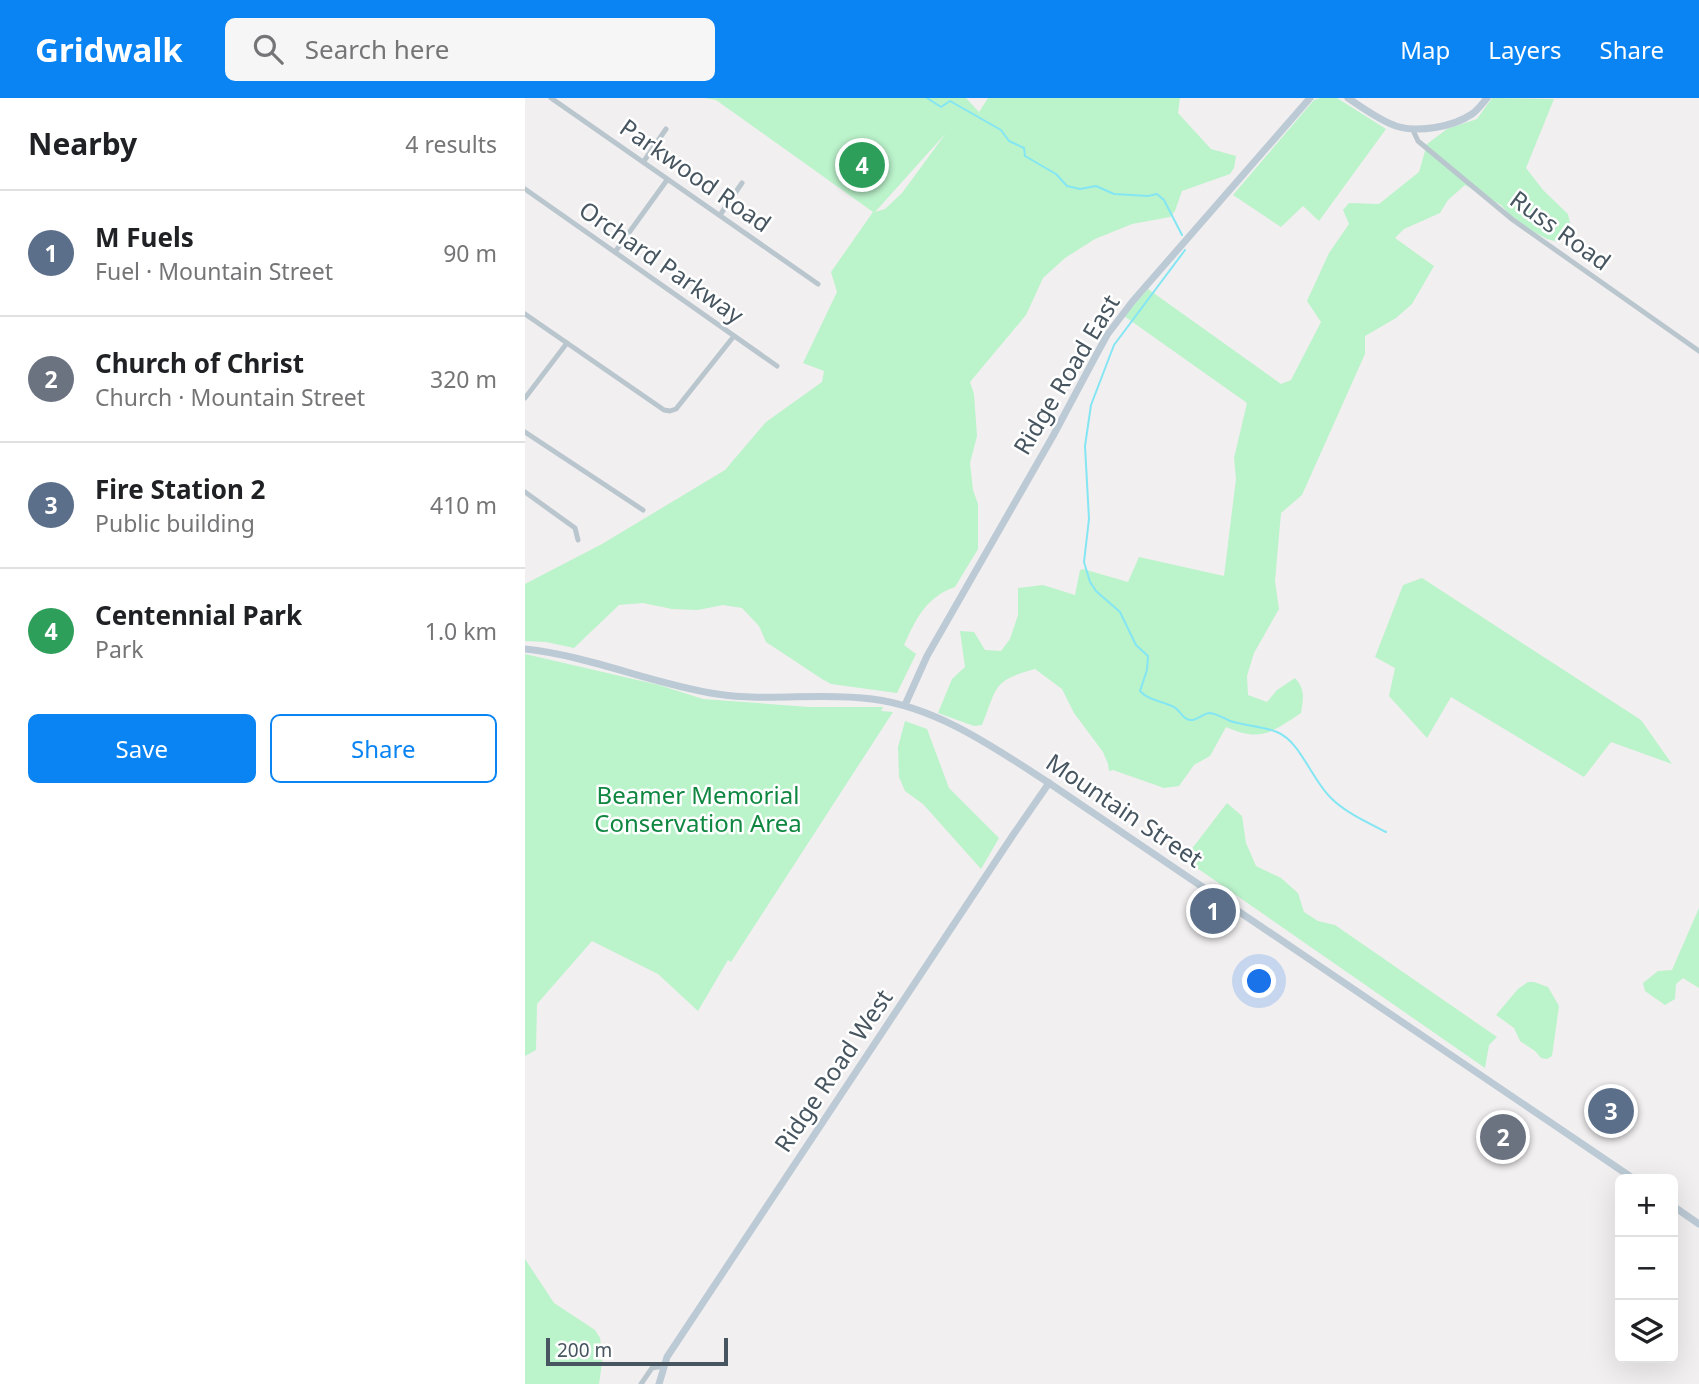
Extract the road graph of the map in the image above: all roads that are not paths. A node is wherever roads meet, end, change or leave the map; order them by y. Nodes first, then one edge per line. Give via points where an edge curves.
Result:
1 (551, 98) edge
2 (1310, 98) edge
3 (1347, 98) edge
4 (1487, 98) edge
5 (1412, 128) junction
6 (667, 129) dead end
7 (644, 161) junction
8 (667, 180) junction
9 (742, 183) dead end
10 (525, 189) edge
11 (720, 215) junction
12 (615, 253) junction
13 (818, 284) dead end
14 (525, 314) edge
15 (734, 336) junction
16 (567, 343) junction
17 (1699, 351) edge
18 (777, 366) dead end
19 (525, 398) edge
20 (525, 432) edge
21 (525, 492) edge
22 (643, 510) dead end
23 (578, 540) dead end
24 (525, 649) edge
25 (905, 705) junction
26 (1049, 783) junction
27 (1627, 1174) edge
28 (1678, 1209) edge
29 (1699, 1224) edge
30 (663, 1366) junction
31 (642, 1384) edge
32 (659, 1384) edge

1 - 7 street, Parkwood Road
2 - 25 main road, Ridge Road East via 1107,335 927,656
3 - 5 main road via 1393,125
4 - 5 main road via 1464,118
5 - 17 street, Russ Road via 1418,141 1513,220
6 - 7 street
7 - 8 street, Parkwood Road
8 - 11 street, Parkwood Road
8 - 12 street
9 - 11 street
10 - 12 street, Orchard Parkway
11 - 13 street, Parkwood Road
12 - 15 street, Orchard Parkway
14 - 16 street
15 - 16 street via 670,411
15 - 18 street, Orchard Parkway
16 - 19 street
20 - 22 street
21 - 23 street via 575,528
24 - 25 main road, Mountain Street via 720,695 871,698
25 - 26 main road, Mountain Street via 975,737
26 - 27 main road, Mountain Street
26 - 30 main road, Ridge Road West
28 - 29 main road
30 - 31 street via 652,1368
30 - 32 main road, Ridge Road West

